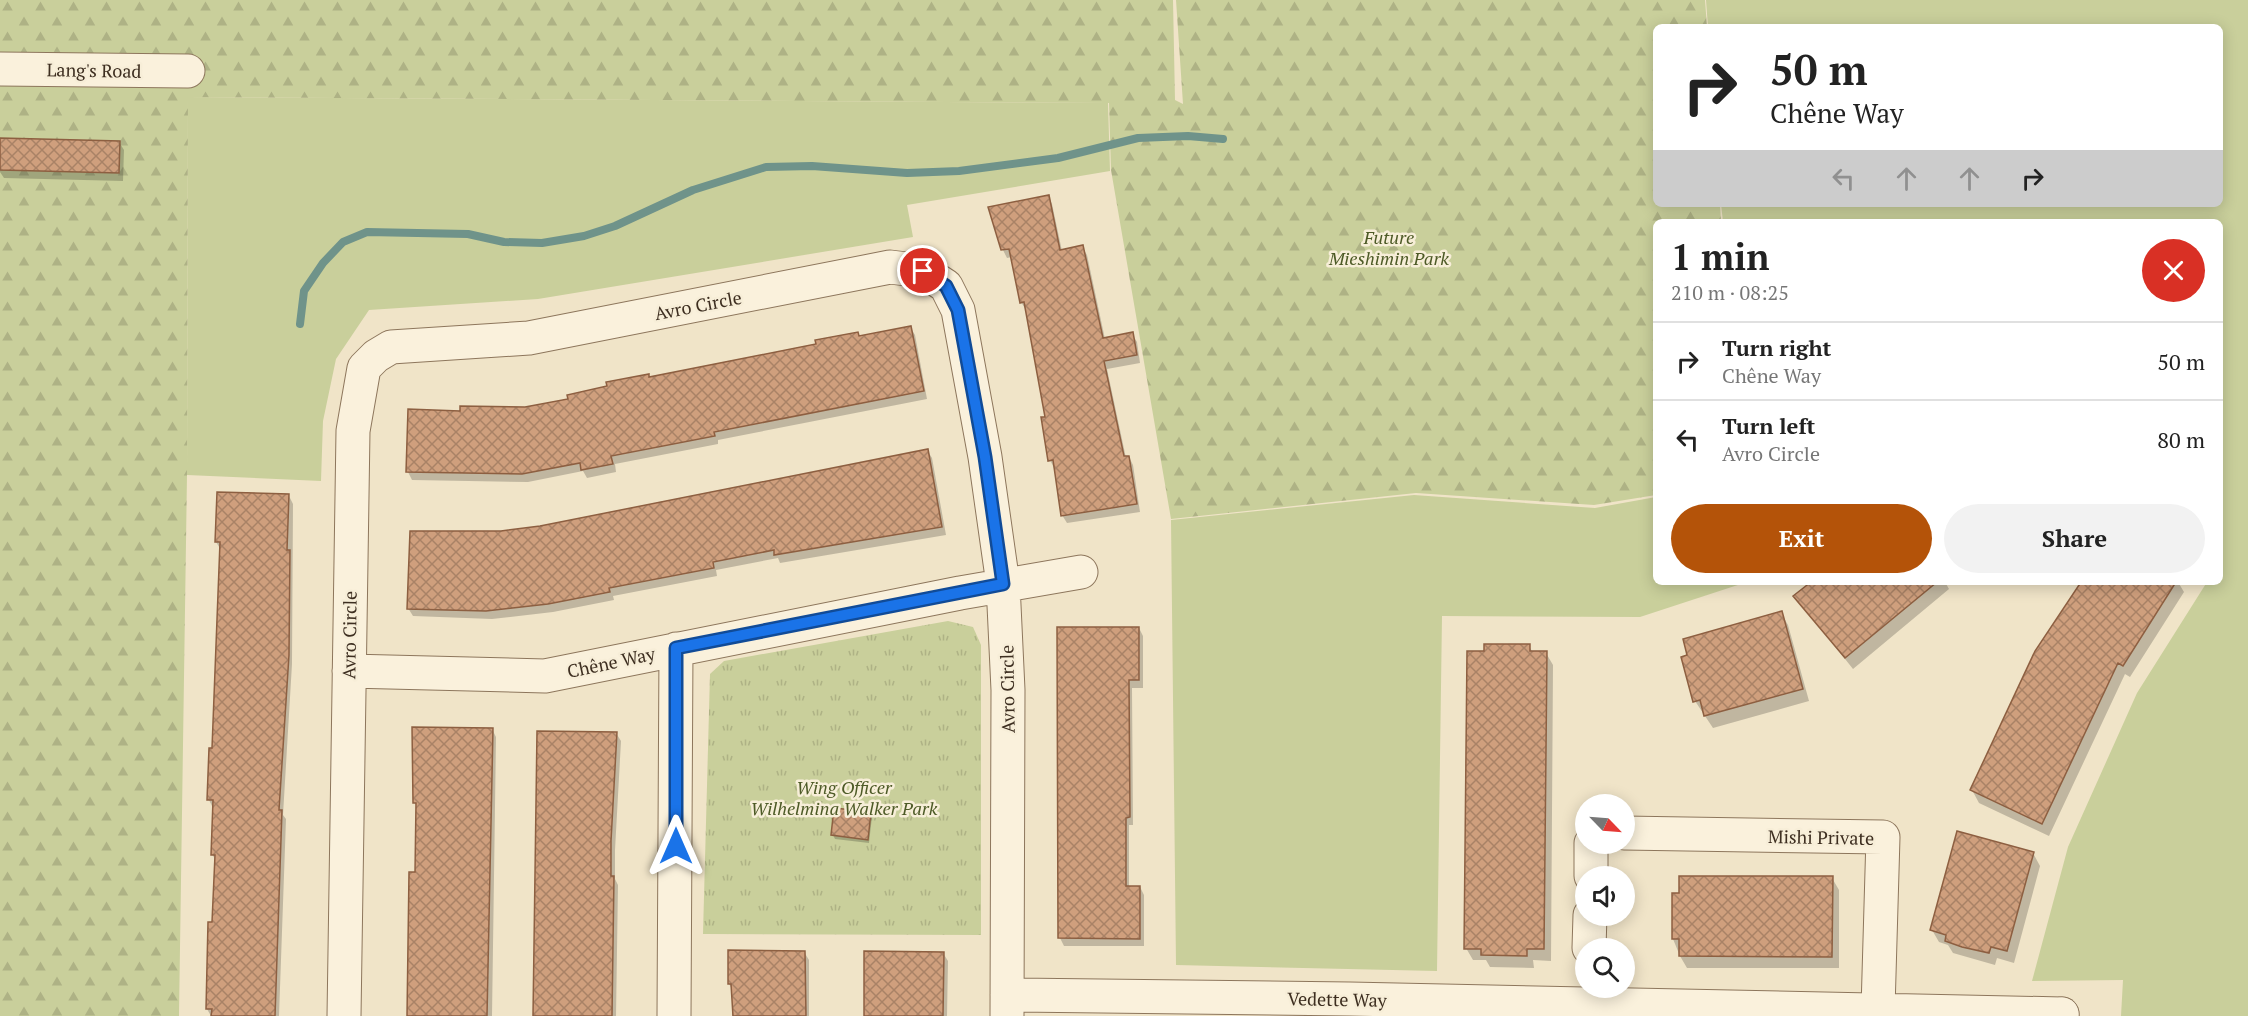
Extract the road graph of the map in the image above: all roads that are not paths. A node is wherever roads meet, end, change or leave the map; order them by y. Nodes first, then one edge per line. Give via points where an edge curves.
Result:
1 (0, 69) edge
2 (188, 71) dead end
3 (1081, 572) dead end
4 (1003, 584) junction
5 (676, 648) junction
6 (349, 671) junction
7 (1635, 833) edge
8 (1575, 997) edge
9 (1633, 998) edge
10 (1007, 1005) edge
11 (1380, 1008) edge
12 (1878, 1009) junction
13 (2062, 1015) edge
14 (344, 1016) edge
15 (674, 1016) edge

1 - 2 street, Lang's Road
3 - 4 street, Chêne Way
4 - 5 street, Chêne Way
4 - 6 street, Avro Circle via 984,446 958,310 946,286 923,271 890,267 529,338 391,348 376,356 364,368 353,431
4 - 10 street, Avro Circle via 1008,690
5 - 6 street, Chêne Way via 545,676
5 - 15 street
6 - 14 street, Avro Circle
7 - 12 street, Mishi Private via 1883,837
8 - 11 street, Vedette Way
9 - 12 street, Vedette Way
10 - 11 street, Vedette Way
12 - 13 street, Vedette Way

